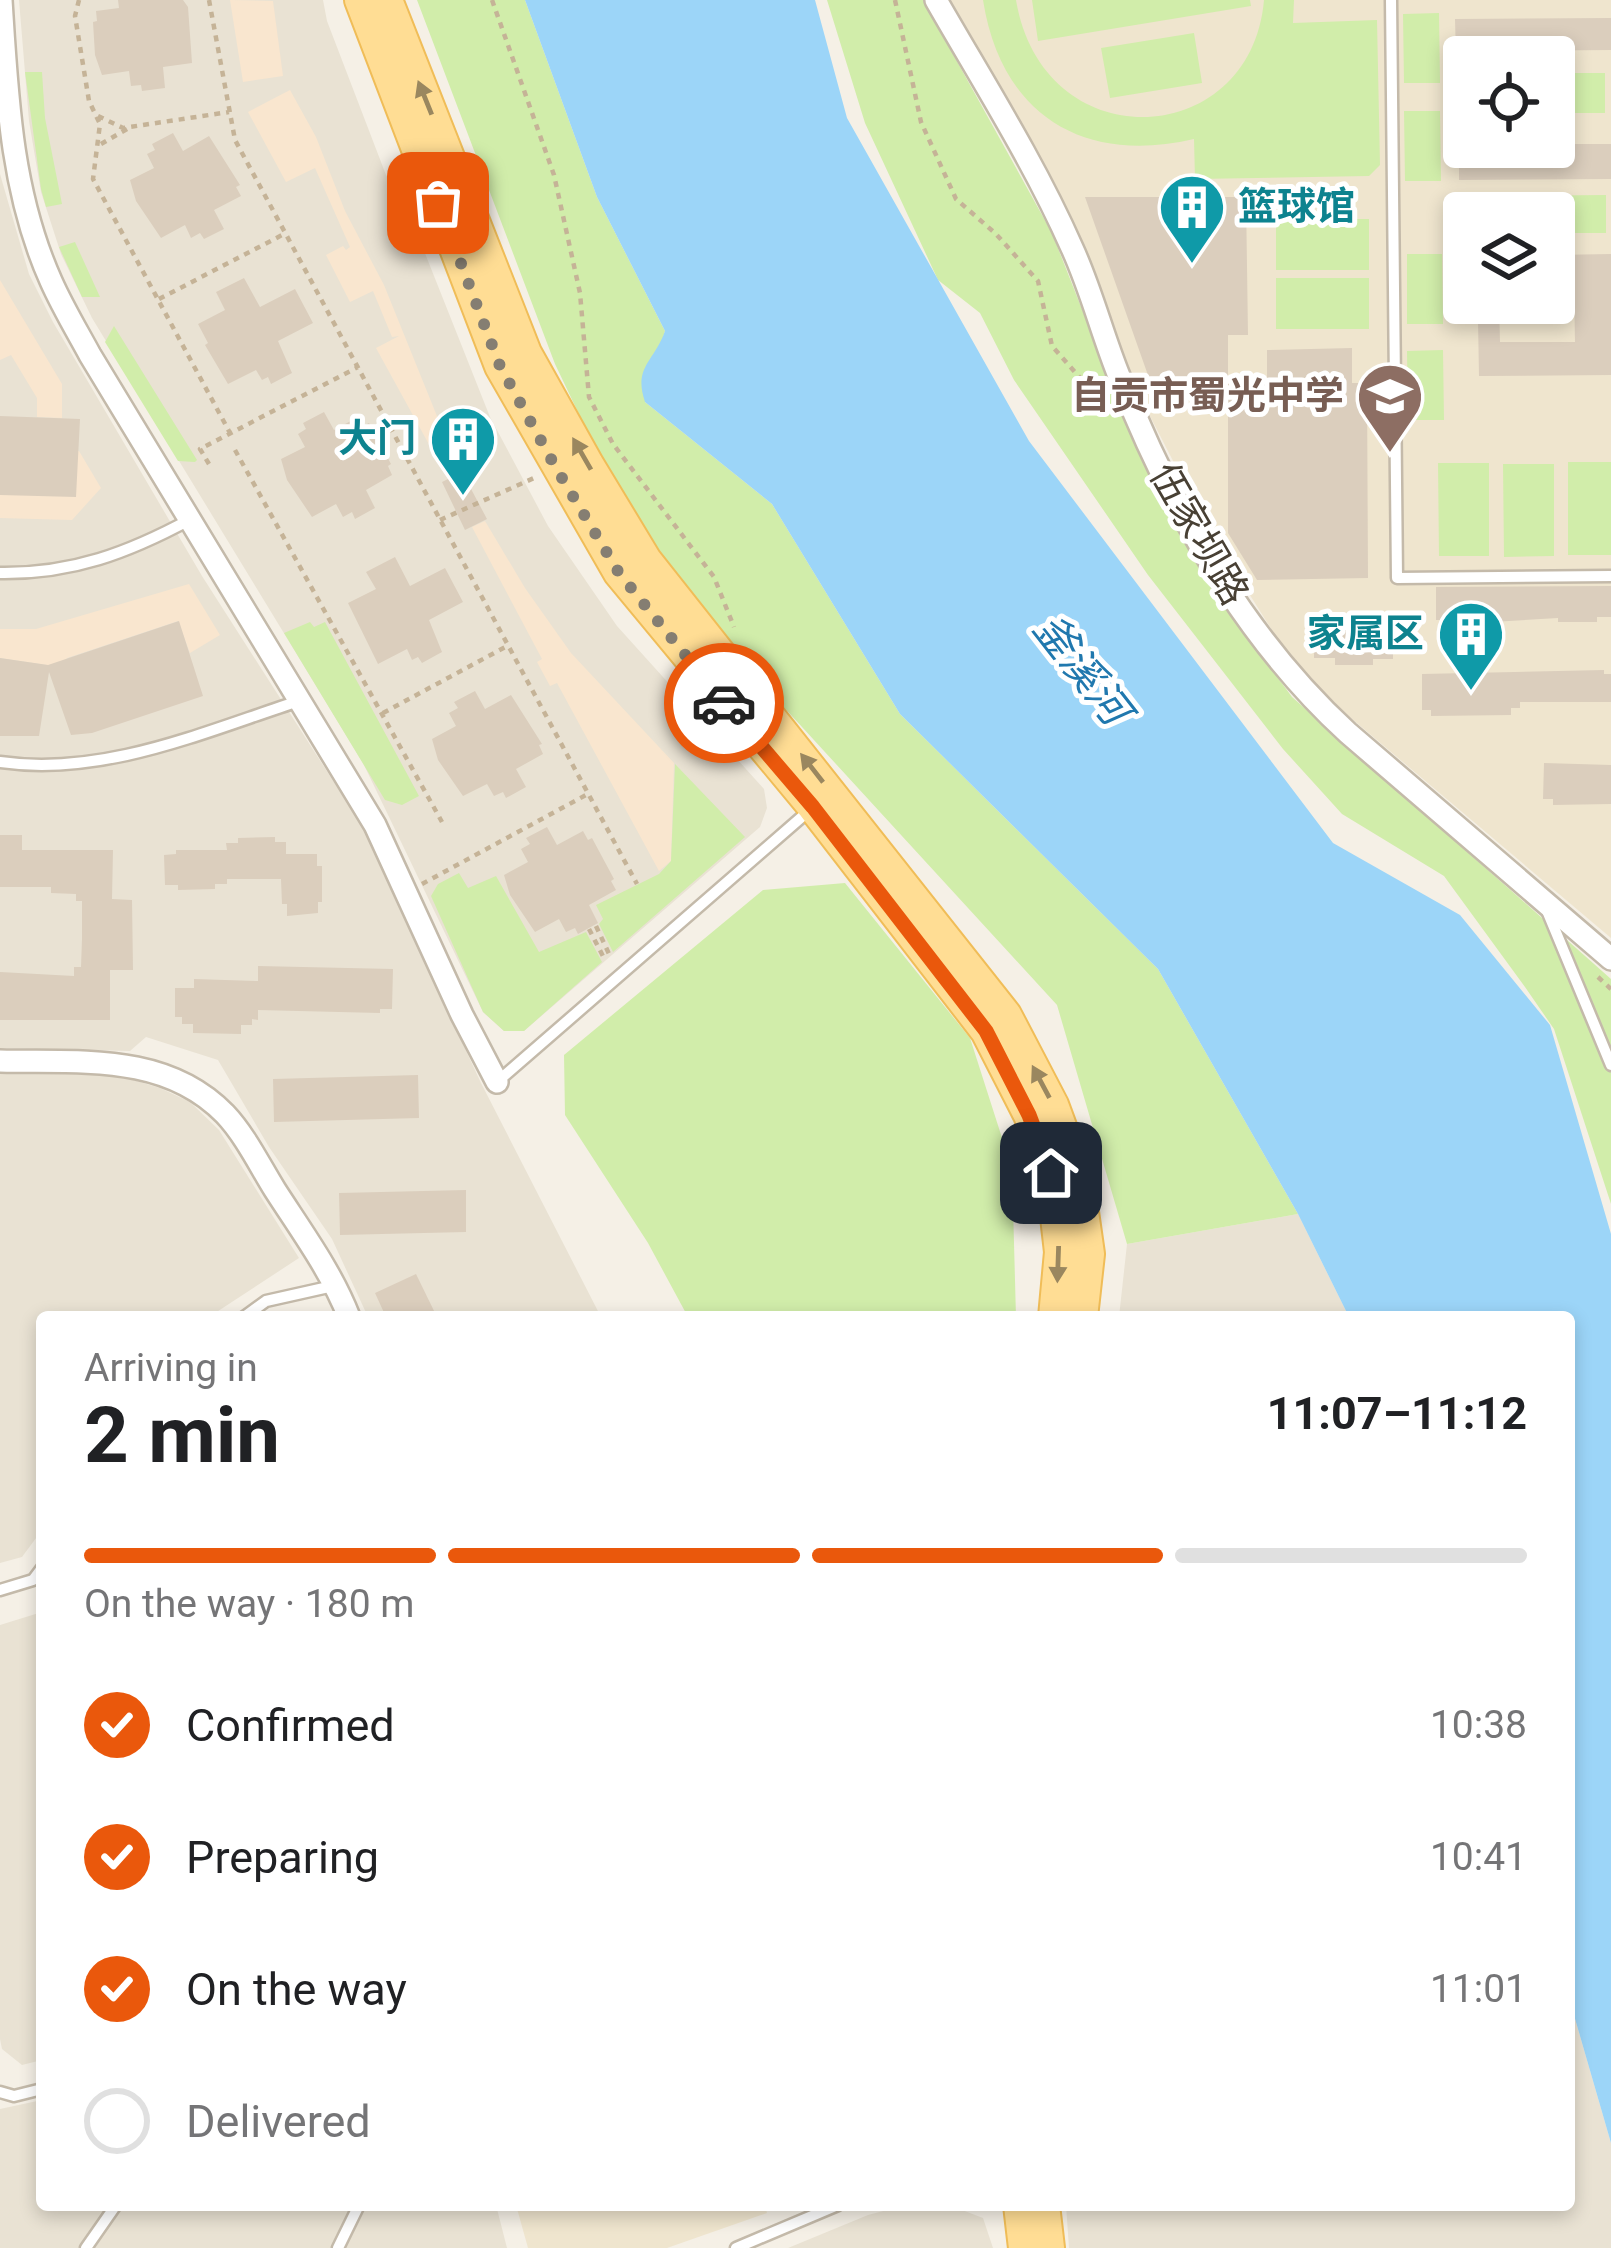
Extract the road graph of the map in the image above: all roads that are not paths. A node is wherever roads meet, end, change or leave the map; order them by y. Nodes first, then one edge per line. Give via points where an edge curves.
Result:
1 (1, 0) edge
2 (360, 0) edge
3 (387, 0) edge
4 (936, 0) edge
5 (1391, 0) edge
6 (191, 519) junction
7 (0, 573) edge
8 (1611, 576) edge
9 (302, 700) junction
10 (0, 761) edge
11 (813, 807) junction
12 (1544, 902) junction
13 (1611, 959) edge
14 (0, 1061) edge
15 (1611, 1065) edge
16 (497, 1082) joint
17 (336, 1285) junction
18 (252, 1311) edge
19 (347, 1311) edge
20 (1055, 1311) edge
21 (1083, 1311) edge
22 (36, 1576) edge
23 (0, 1590) edge
24 (36, 2090) edge
25 (0, 2092) edge
26 (112, 2211) edge
27 (356, 2211) edge
28 (824, 2211) edge
29 (1020, 2211) edge
30 (1045, 2211) edge
31 (86, 2248) edge
32 (338, 2248) edge
33 (736, 2248) edge
34 (1024, 2248) edge
35 (1048, 2248) edge

1 - 6 street via 12,141 37,244 90,355
2 - 11 main road via 500,366 556,468 619,573
21 -> 3 main road via 1089,1254 1077,1170 1006,1015 646,560 526,353
4 - 12 street, 伍家坝路 via 1073,250 1158,470 1268,648 1306,694
5 - 8 lane via 1397,578
6 - 7 lane via 81,566
6 - 9 street
9 - 10 lane via 140,752 46,765
9 - 16 street via 375,825
11 - 16 lane
11 -> 20 main road via 986,1031 1029,1115 1051,1173 1060,1252
12 - 13 street, 伍家坝路
12 - 15 lane
14 - 17 street via 109,1062 200,1091 228,1117
17 - 18 lane
17 - 19 street
22 - 23 lane
24 - 25 lane
26 - 31 lane
27 - 32 lane
28 - 33 lane
29 - 34 main road
30 - 35 main road

